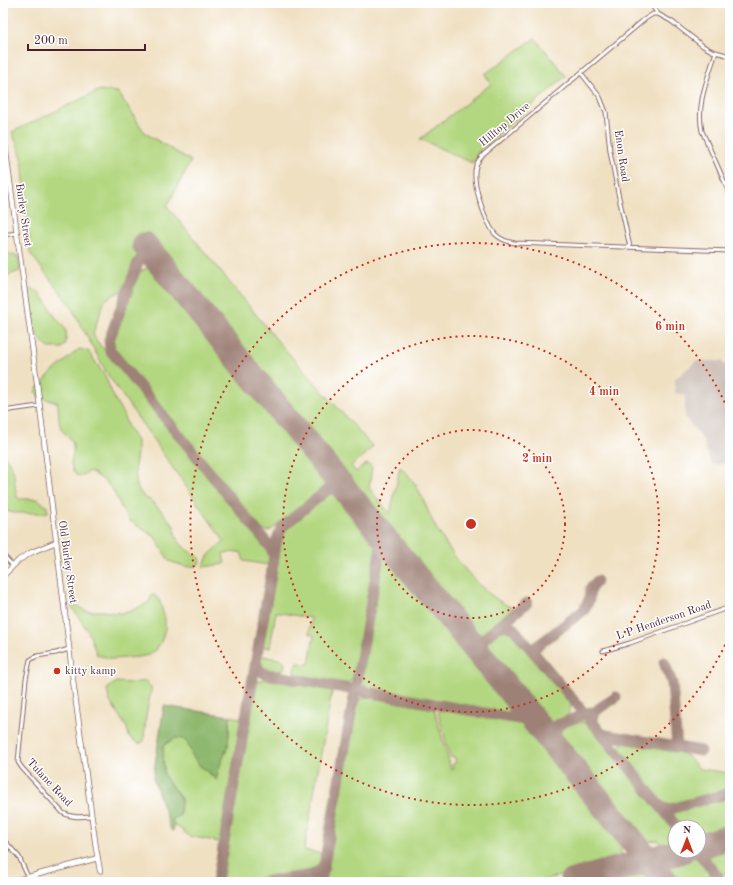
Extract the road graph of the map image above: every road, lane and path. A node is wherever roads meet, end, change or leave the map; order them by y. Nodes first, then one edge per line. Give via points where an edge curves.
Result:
1 (650, 3) edge
2 (658, 14) junction
3 (716, 52) junction
4 (730, 56) edge
5 (581, 73) junction
6 (3, 130) edge
7 (730, 194) edge
8 (17, 233) junction
9 (3, 235) edge
10 (630, 247) junction
11 (730, 251) edge
12 (20, 255) joint
13 (39, 406) junction
14 (3, 411) edge
15 (56, 542) junction
16 (3, 555) edge
17 (13, 566) junction
18 (3, 576) edge
19 (730, 607) edge
20 (69, 649) junction
21 (603, 651) dead end
22 (91, 816) junction
23 (3, 839) edge
24 (98, 858) junction
25 (100, 871) dead end
26 (28, 877) junction
27 (10, 882) edge

1 - 2 street
2 - 3 street via 703,46
2 - 5 street, Hilltop Drive via 650,15
3 - 4 street
3 - 7 street via 701,98 700,121
5 - 10 street, Enon Road via 600,97 606,112 610,151
5 - 10 street, Hilltop Drive via 479,160 475,173 484,212 498,236 508,242
6 - 8 main road, Burley Street
8 - 9 street
8 - 12 main road, Burley Street
10 - 11 street, Hilltop Drive
12 - 13 main road, Old Burley Street
13 - 14 street
13 - 15 main road, Old Burley Street
15 - 17 main road via 32,552
15 - 20 main road, Old Burley Street
16 - 17 street
17 - 18 main road
19 - 21 street, L P Henderson Road
20 - 22 main road, Old Burley Street
20 - 22 street, Tulane Road via 30,660 18,762 63,813 73,817
22 - 24 main road, Old Burley Street
23 - 26 street via 19,856
24 - 25 main road, Old Burley Street
24 - 26 main road
26 - 27 main road

